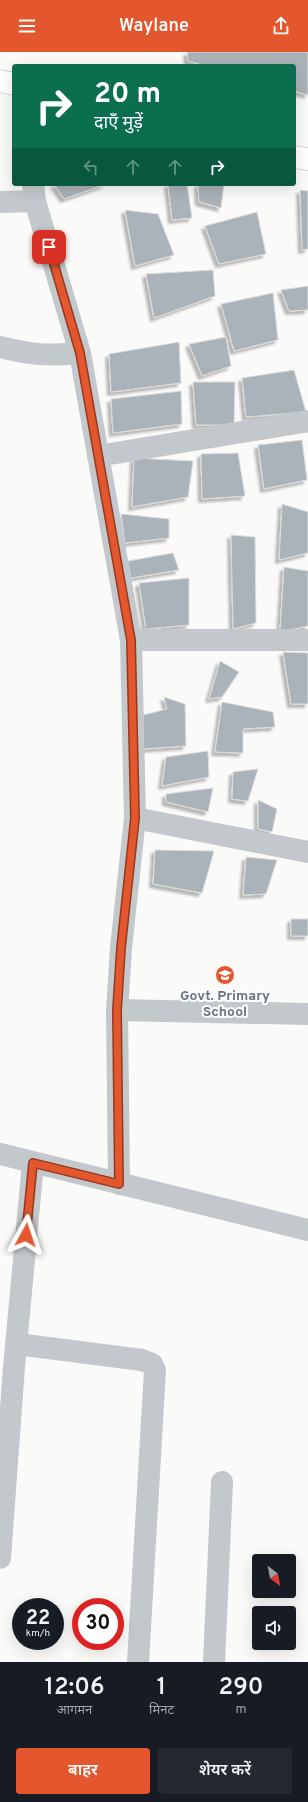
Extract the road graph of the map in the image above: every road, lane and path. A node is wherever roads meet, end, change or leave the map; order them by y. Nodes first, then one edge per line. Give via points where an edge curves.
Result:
1 (0, 81) edge
2 (12, 84) edge
3 (296, 157) edge
4 (308, 160) edge
5 (34, 192) edge
6 (0, 202) edge
7 (0, 347) edge
8 (80, 353) junction
9 (308, 421) edge
10 (98, 456) junction
11 (131, 640) junction
12 (308, 640) edge
13 (135, 818) junction
14 (308, 852) edge
15 (117, 1010) junction
16 (308, 1014) edge
17 (0, 1154) edge
18 (33, 1163) junction
19 (119, 1184) junction
20 (308, 1230) edge
21 (17, 1344) junction
22 (7, 1366) edge
23 (222, 1482) dead end
24 (0, 1558) edge
25 (138, 1662) edge
26 (214, 1662) edge

1 - 2 street
3 - 4 street
5 - 6 street
5 - 8 street
7 - 8 street via 50,356
8 - 10 street
9 - 10 street
10 - 11 street
11 - 12 street
11 - 13 street
13 - 14 street
13 - 15 street
15 - 16 street
15 - 19 street
17 - 18 street
18 - 19 street
18 - 21 street
19 - 20 street
21 - 22 street
21 - 25 street via 142,1360 152,1364 155,1370
22 - 24 street
23 - 26 street

